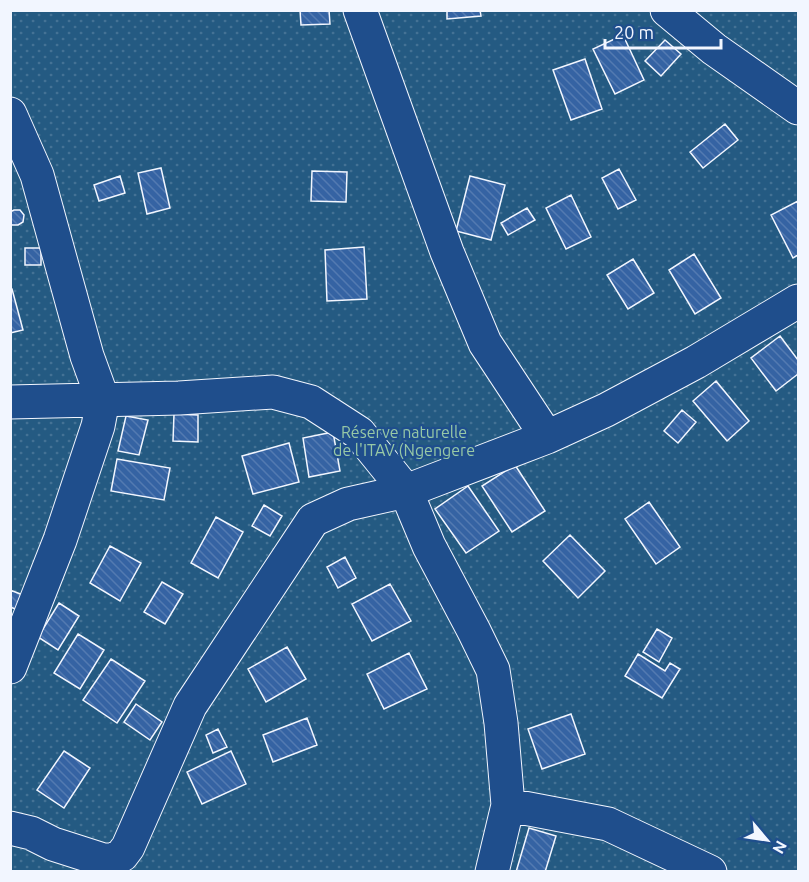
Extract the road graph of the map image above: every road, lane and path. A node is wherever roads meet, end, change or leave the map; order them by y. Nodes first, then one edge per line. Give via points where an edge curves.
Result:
1 (360, 10) edge
2 (667, 10) edge
3 (798, 108) edge
4 (10, 114) edge
5 (798, 301) edge
6 (103, 400) junction
7 (10, 402) edge
8 (547, 436) junction
9 (406, 491) junction
10 (10, 667) edge
11 (508, 804) junction
12 (10, 828) edge
13 (492, 872) edge
14 (710, 872) edge

1 - 8 street via 447,252 485,343
2 - 3 street via 714,49
4 - 6 street via 37,175
5 - 8 street via 696,362
6 - 7 street
6 - 9 street via 273,392 311,402 359,432
6 - 10 street via 60,540
8 - 9 street
9 - 11 street via 429,546 493,670
9 - 12 street via 348,504 313,520 190,706 122,855 103,860 53,844 31,832
11 - 13 street
11 - 14 street via 608,824

